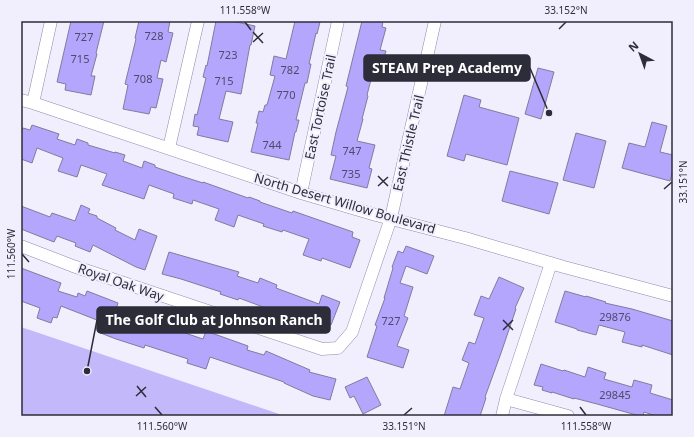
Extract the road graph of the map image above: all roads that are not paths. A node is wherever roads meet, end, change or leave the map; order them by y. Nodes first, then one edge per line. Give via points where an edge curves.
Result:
1 (51, 21) edge
2 (198, 21) edge
3 (338, 21) edge
4 (435, 21) edge
5 (21, 100) edge
6 (33, 103) junction
7 (169, 148) junction
8 (301, 193) junction
9 (391, 218) junction
10 (21, 246) edge
11 (551, 263) junction
12 (673, 296) edge
13 (506, 399) junction
14 (502, 416) edge
15 (568, 416) edge

1 - 6 street
2 - 7 street
3 - 8 street, East Tortoise Trail
4 - 9 street, East Thistle Trail
5 - 6 street, North Desert Willow Boulevard
6 - 7 street, North Desert Willow Boulevard
7 - 8 street, North Desert Willow Boulevard
8 - 9 street, North Desert Willow Boulevard
9 - 10 street, Royal Oak Way via 352,332 338,348 322,350
9 - 11 street, North Desert Willow Boulevard
11 - 12 street, North Desert Willow Boulevard
11 - 13 street
13 - 14 street
13 - 15 street

